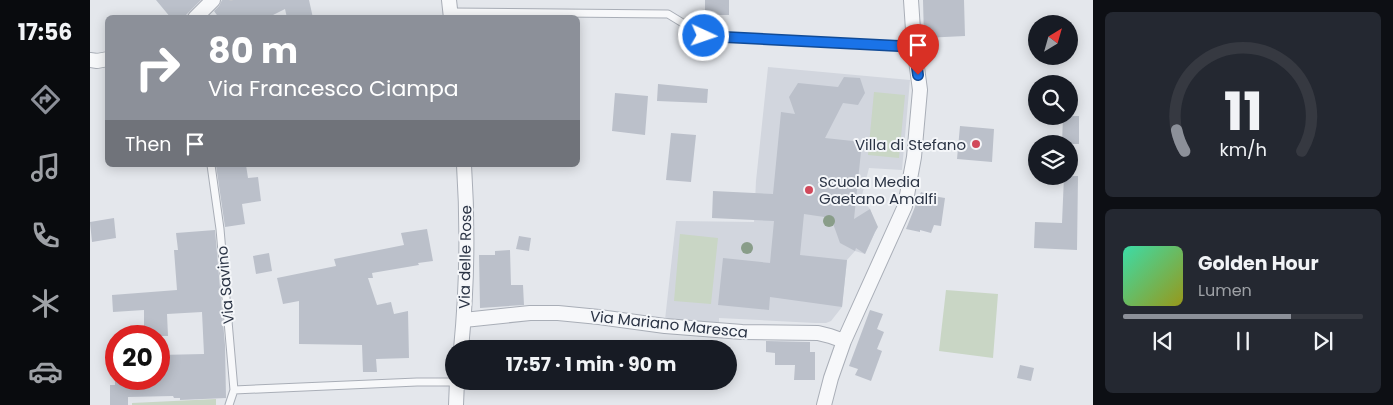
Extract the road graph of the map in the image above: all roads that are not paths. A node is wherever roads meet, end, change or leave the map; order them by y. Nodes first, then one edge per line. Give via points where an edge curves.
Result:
1 (213, 0) edge
2 (911, 0) edge
3 (450, 10) edge
4 (198, 15) edge
5 (914, 45) junction
6 (90, 60) edge
7 (105, 60) edge
8 (211, 167) edge
9 (464, 167) edge
10 (464, 320) junction
11 (462, 340) edge
12 (844, 341) junction
13 (445, 382) edge
14 (234, 390) junction
15 (457, 390) edge
16 (229, 405) edge
17 (456, 405) edge
18 (824, 405) edge

1 - 4 street
2 - 5 street
3 - 5 lane via 668,14 704,36
5 - 12 street via 920,90 914,157 904,206
6 - 7 street
8 - 14 lane, Via Savino
9 - 10 street, Via delle Rose
10 - 11 street, Via delle Rose
10 - 12 street, Via Mariano Maresca via 558,313 742,332 818,333
12 - 18 street
13 - 14 lane
14 - 16 lane, Via Savino
15 - 17 street

